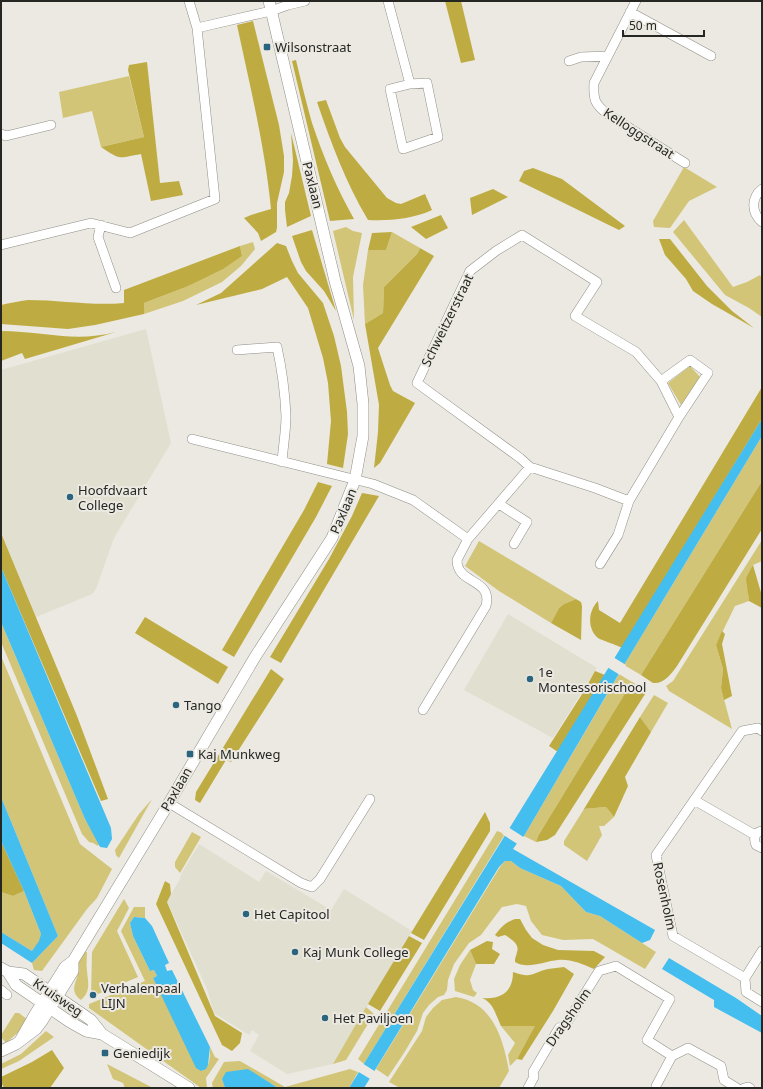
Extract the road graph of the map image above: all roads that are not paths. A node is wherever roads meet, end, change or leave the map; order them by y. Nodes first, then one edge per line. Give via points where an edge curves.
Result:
1 (189, 1) edge
2 (305, 1) edge
3 (388, 1) edge
4 (636, 1) edge
5 (270, 6) edge
6 (630, 12) junction
7 (197, 28) junction
8 (608, 56) junction
9 (710, 56) dead end
10 (570, 61) dead end
11 (410, 84) junction
12 (51, 125) dead end
13 (1, 134) edge
14 (685, 163) dead end
15 (762, 189) edge
16 (762, 222) edge
17 (101, 225) junction
18 (1, 245) edge
19 (116, 288) dead end
20 (237, 350) dead end
21 (661, 381) junction
22 (679, 417) junction
23 (192, 440) dead end
24 (282, 462) junction
25 (530, 467) junction
26 (356, 480) junction
27 (629, 502) junction
28 (499, 504) junction
29 (468, 538) junction
30 (514, 544) dead end
31 (600, 564) dead end
32 (423, 710) dead end
33 (762, 731) edge
34 (370, 799) dead end
35 (694, 800) junction
36 (168, 803) junction
37 (758, 833) edge
38 (762, 848) edge
39 (762, 950) edge
40 (4, 970) edge
41 (745, 978) junction
42 (53, 994) junction
43 (762, 1002) edge
44 (46, 1006) junction
45 (102, 1034) junction
46 (1, 1051) edge
47 (672, 1056) junction
48 (189, 1088) edge
49 (528, 1088) edge
50 (656, 1088) edge
51 (737, 1088) edge
52 (744, 1088) edge
53 (750, 1088) edge

1 - 7 street
2 - 5 street
3 - 11 street
4 - 6 street, Kelloggstraat
5 - 7 street
5 - 26 street, Paxlaan via 335,281 359,366 363,436
6 - 8 street, Kelloggstraat
6 - 9 street
7 - 17 street via 215,199 130,233
8 - 10 street via 581,57
8 - 14 street, Kelloggstraat via 594,83 595,102 609,115
11 - 11 street via 427,83 438,137 403,149 390,89
12 - 13 street via 6,136
15 - 16 street via 753,208
17 - 18 street via 91,223
17 - 19 street via 98,237
20 - 24 street via 277,347 286,418
21 - 22 street, Schweitzerstraat
21 - 22 street via 690,360 708,373
21 - 25 street, Schweitzerstraat via 636,352 575,316 597,282 522,235 496,251 470,271 417,383
22 - 27 street
23 - 24 street
24 - 26 street
25 - 27 street, Schweitzerstraat
25 - 28 street
26 - 29 street via 386,488 412,500
26 - 36 street, Paxlaan via 332,538 255,657
27 - 31 street via 618,535
28 - 29 street
28 - 30 street via 527,522
29 - 32 street via 457,564 463,575 483,588 486,606
33 - 35 street, Rosenholm via 758,728 742,731
34 - 36 street via 320,879 312,887 301,883
35 - 37 street
35 - 41 street, Rosenholm via 656,856 674,936
36 - 42 street, Paxlaan via 73,961 72,971
37 - 38 street via 754,840 756,845
39 - 41 street
40 - 42 street, Kruisweg via 24,974
40 - 44 street, Kruisweg via 16,985
41 - 43 street via 746,992
42 - 44 street, Paxlaan
42 - 45 street, Kruisweg via 91,1020
44 - 45 street, Kruisweg via 86,1031
44 - 46 street, Paxlaan via 21,1039
45 - 48 street, Kruisweg
47 - 49 street, Dragsholm via 647,1040 670,999 616,966 599,971 566,1024 559,1028 533,1072 534,1077
47 - 50 street
47 - 51 street via 688,1048 721,1066 724,1080
52 - 53 street

